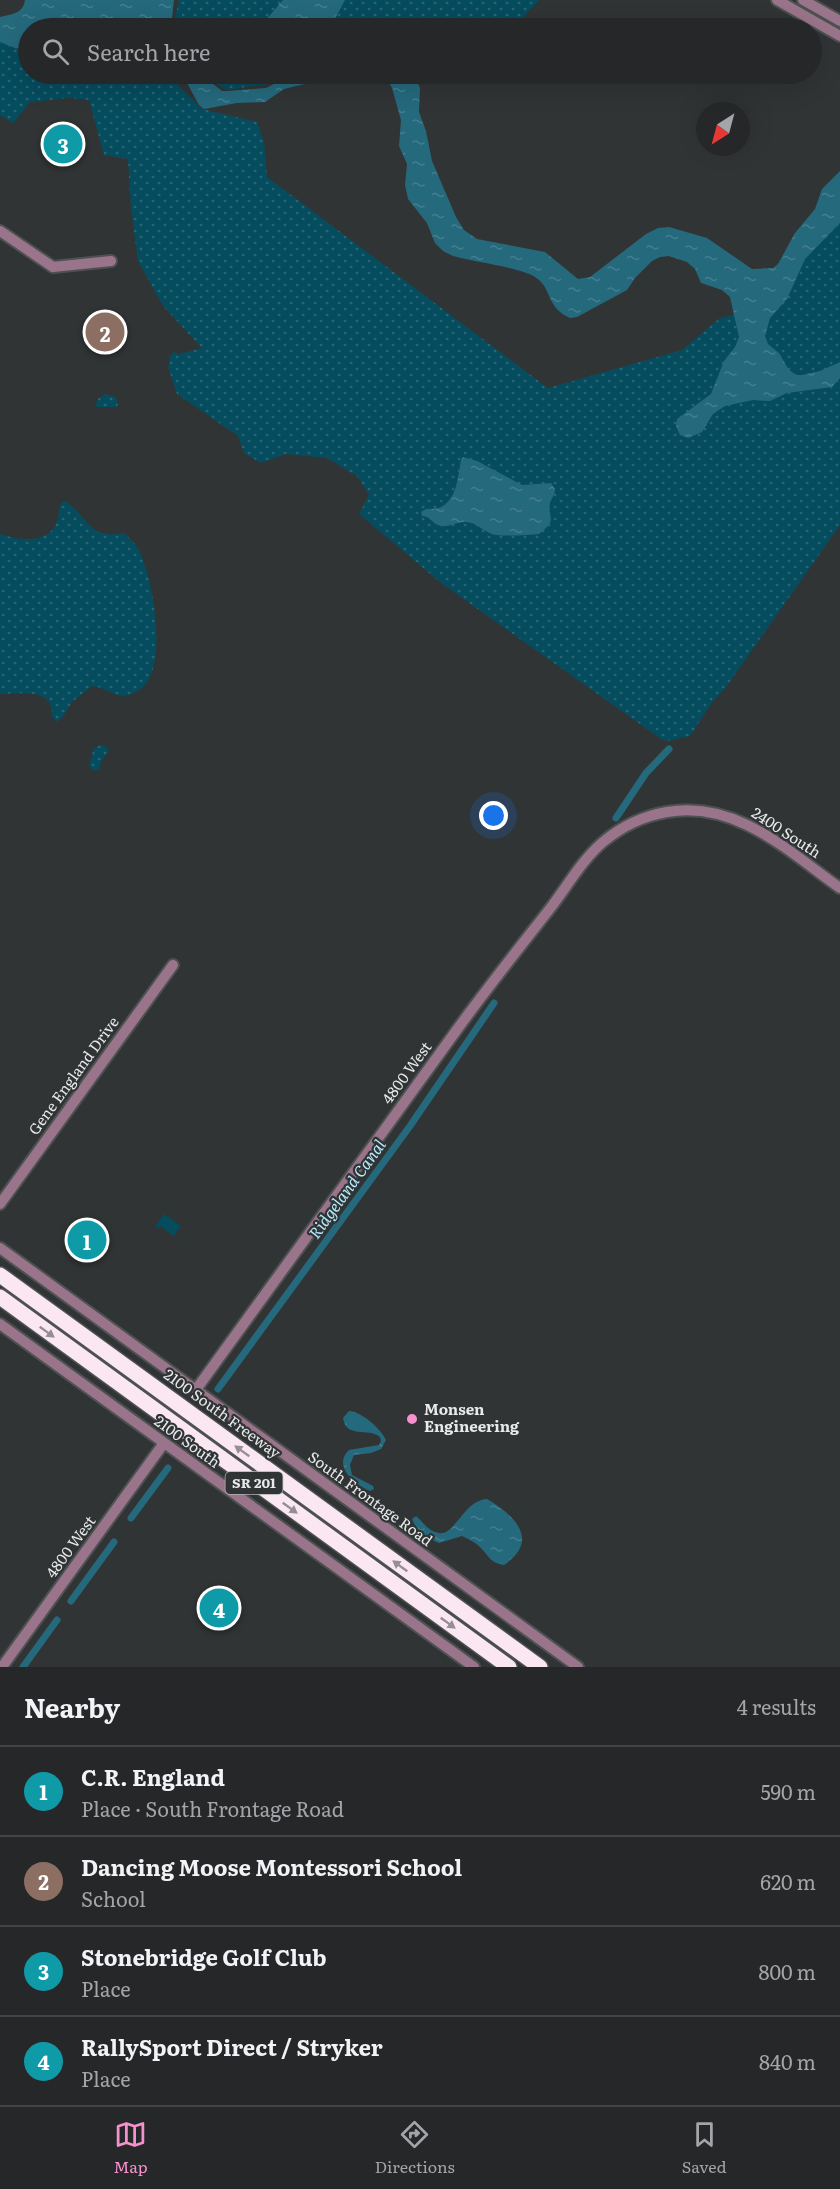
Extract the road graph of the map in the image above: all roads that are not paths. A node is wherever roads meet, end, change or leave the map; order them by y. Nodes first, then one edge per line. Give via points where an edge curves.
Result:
1 (777, 0) edge
2 (802, 0) edge
3 (808, 18) edge
4 (840, 21) edge
5 (822, 26) edge
6 (840, 36) edge
7 (0, 231) edge
8 (111, 261) dead end
9 (675, 811) joint
10 (840, 888) edge
11 (173, 965) dead end
12 (0, 1204) edge
13 (0, 1248) edge
14 (0, 1275) edge
15 (0, 1297) edge
16 (0, 1324) edge
17 (195, 1391) junction
18 (164, 1443) junction
19 (2, 1667) edge
20 (474, 1667) edge
21 (510, 1667) edge
22 (540, 1667) edge
23 (578, 1667) edge

1 - 3 street
2 - 4 street
5 - 6 street
7 - 8 street via 53,267
9 - 10 street, 2400 South via 713,812 743,822
9 - 17 street, 4800 West via 629,825 590,855 492,982
11 - 12 street, Gene England Drive
13 - 17 street, South Frontage Road
22 -> 14 highway, 2100 South Freeway / SR 201
15 -> 21 highway, SR 201
16 - 18 street, 2100 South
17 - 23 street, South Frontage Road
18 - 19 street, 4800 West
18 - 20 street, 2100 South

